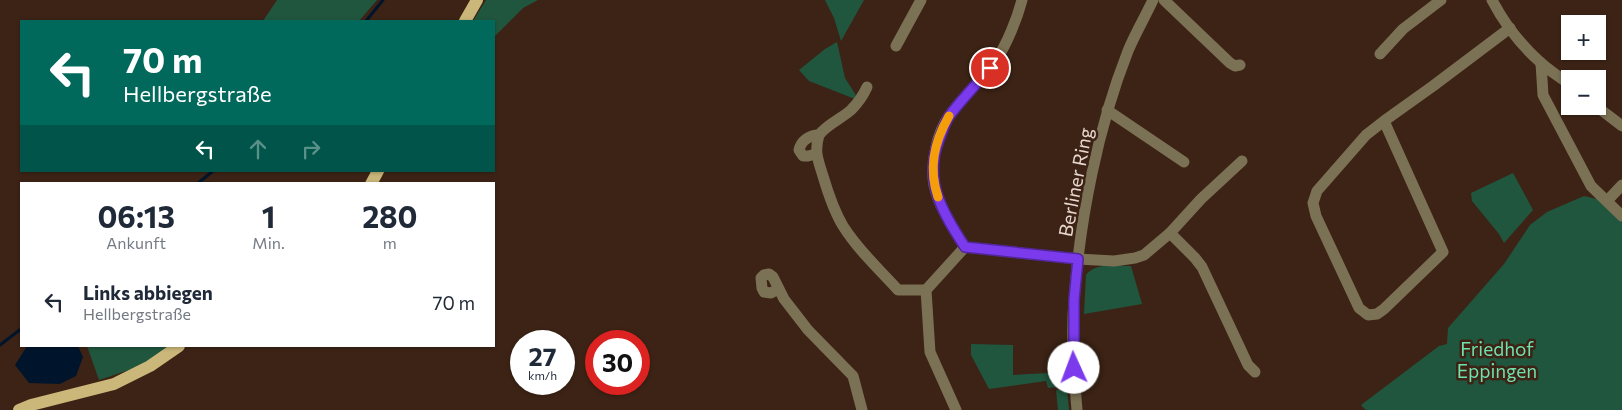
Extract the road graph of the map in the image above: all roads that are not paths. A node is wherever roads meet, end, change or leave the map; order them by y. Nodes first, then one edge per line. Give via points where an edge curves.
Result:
1 (477, 0) edge
2 (921, 0) edge
3 (1022, 0) edge
4 (1154, 0) edge
5 (1164, 0) edge
6 (1441, 0) edge
7 (1492, 0) edge
8 (466, 20) edge
9 (1510, 28) junction
10 (896, 46) dead end
11 (1380, 54) dead end
12 (1540, 63) junction
13 (1240, 65) dead end
14 (1561, 78) edge
15 (867, 87) dead end
16 (1107, 110) junction
17 (1606, 114) edge
18 (1384, 120) junction
19 (1622, 126) edge
20 (819, 136) junction
21 (816, 154) junction
22 (1242, 161) dead end
23 (1184, 162) dead end
24 (1622, 185) edge
25 (1607, 200) junction
26 (1622, 216) edge
27 (1170, 233) junction
28 (965, 247) junction
29 (1078, 259) junction
30 (778, 289) dead end
31 (926, 290) junction
32 (178, 347) edge
33 (1255, 372) dead end
34 (19, 410) edge
35 (862, 410) edge
36 (956, 410) edge
37 (1077, 410) edge

1 - 8 main road
2 - 10 street
3 - 28 street via 997,58 949,116 933,161 934,185 944,213
4 - 16 street, Berliner Ring via 1129,49
5 - 13 street via 1230,64
6 - 11 street via 1403,29
7 - 9 street
9 - 12 street
9 - 18 street
12 - 14 street
12 - 25 street via 1543,95 1591,186
15 - 20 street via 861,99
16 - 23 street
16 - 29 street, Berliner Ring
17 - 19 street
18 - 18 street via 1366,135 1317,191 1313,203 1359,308 1368,315 1384,309 1443,252
20 - 21 street
20 - 21 street via 813,135 803,142 799,150 802,156
21 - 31 street via 842,224 854,242 898,290
22 - 27 street
24 - 25 street
25 - 26 street
27 - 29 street via 1135,258 1114,261
27 - 33 street via 1202,267 1248,365
28 - 29 street
28 - 31 street
29 - 37 street, Berliner Ring via 1073,347
30 - 35 street via 808,330 853,376
31 - 36 street via 930,352
32 - 34 main road via 150,366 114,384

